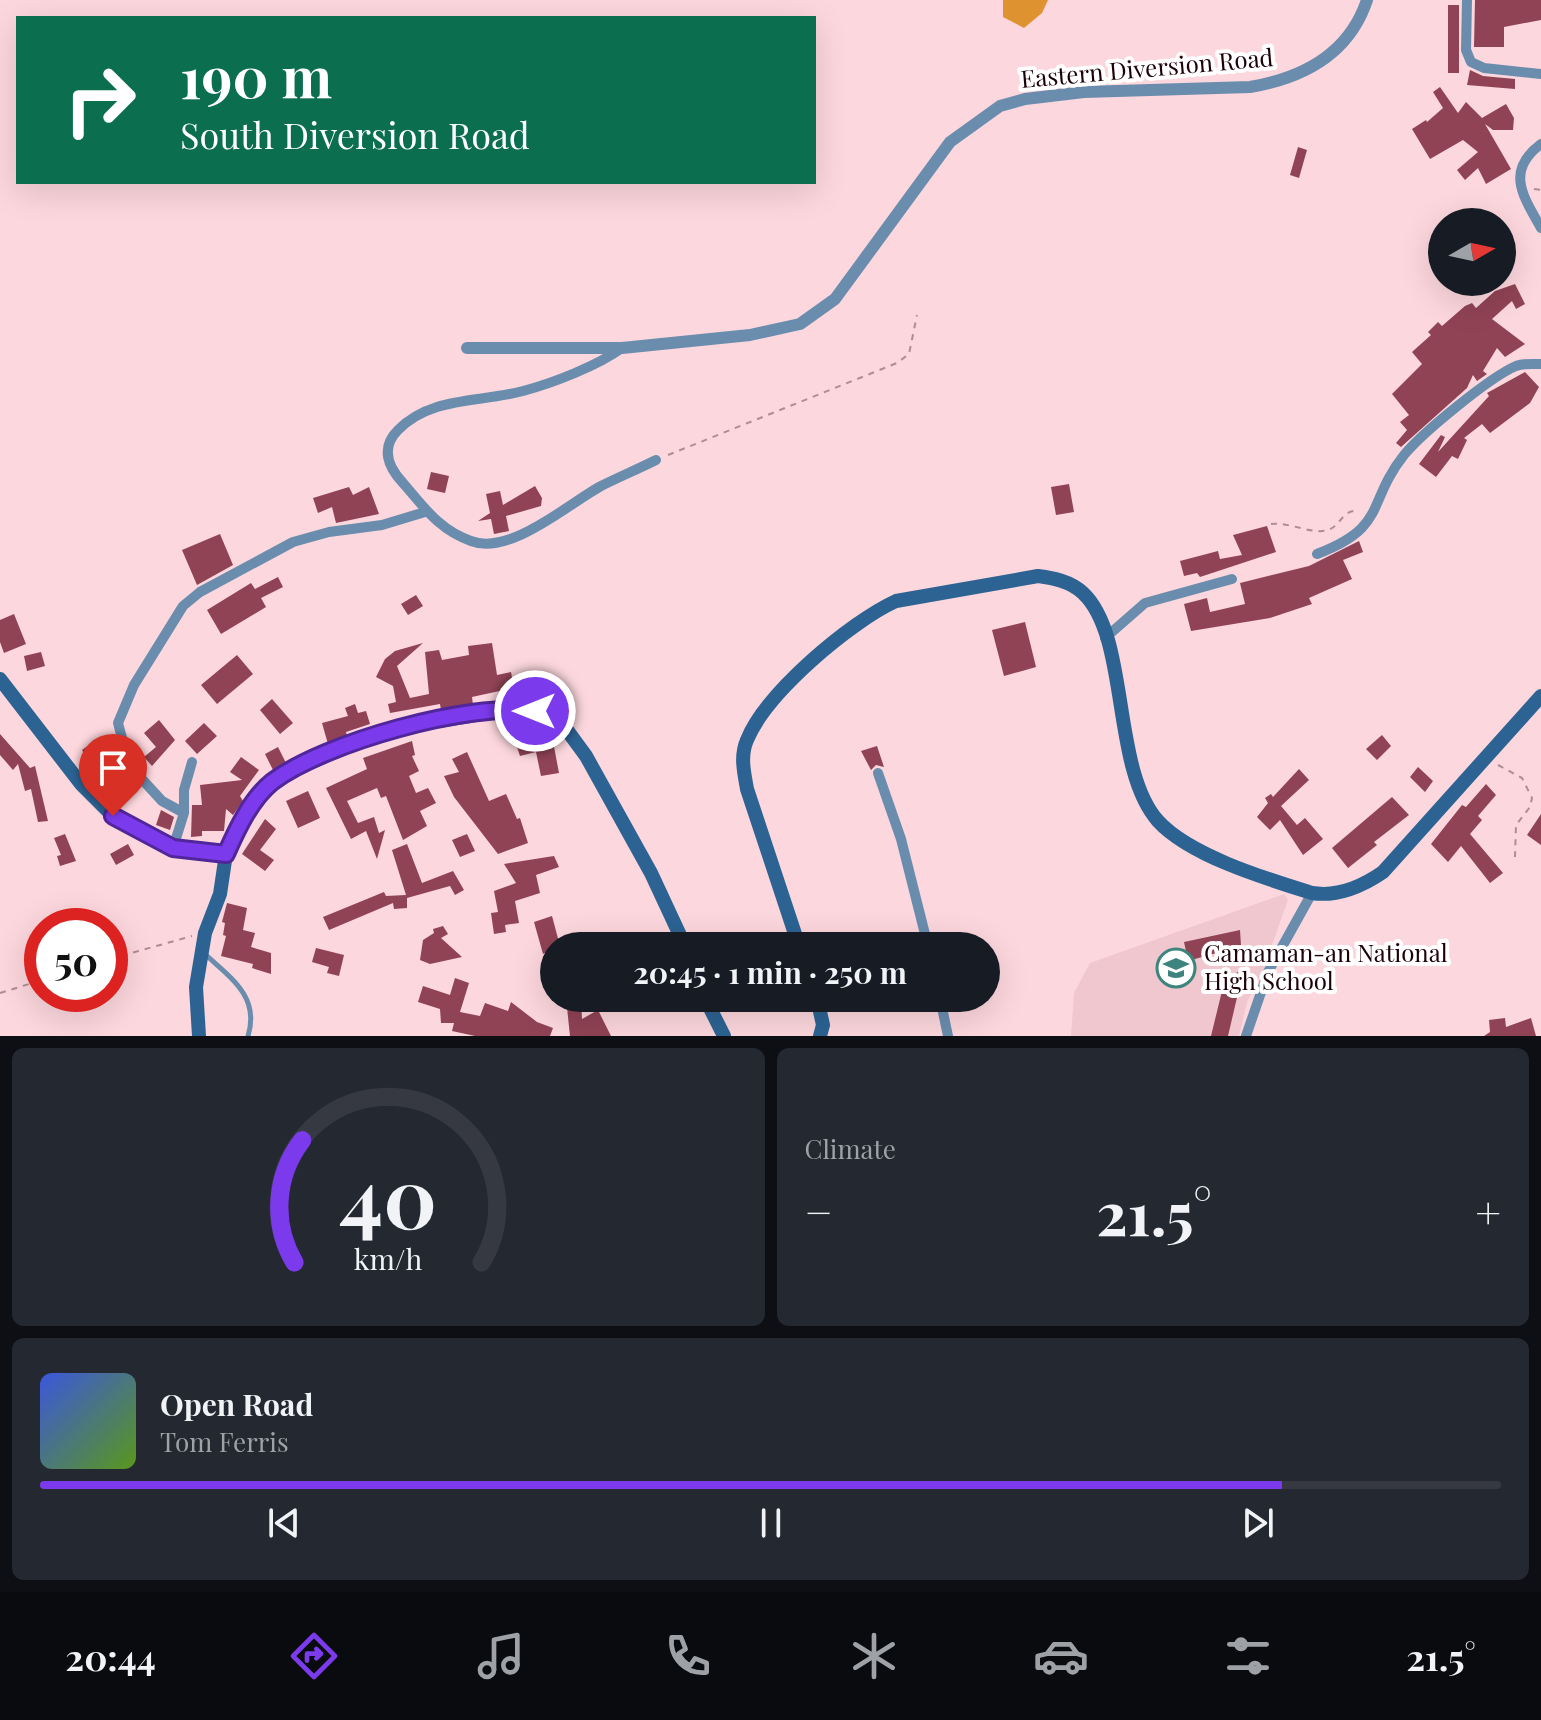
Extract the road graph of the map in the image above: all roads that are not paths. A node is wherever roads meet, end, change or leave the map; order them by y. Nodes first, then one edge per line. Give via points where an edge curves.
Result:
1 (1367, 0) edge
2 (1467, 0) edge
3 (1541, 74) edge
4 (1541, 144) edge
5 (1541, 228) edge
6 (467, 348) dead end
7 (622, 348) junction
8 (1541, 364) edge
9 (656, 460) road end
10 (425, 512) junction
11 (1317, 554) dead end
12 (1232, 579) dead end
13 (1105, 638) junction
14 (0, 679) edge
15 (1541, 696) edge
16 (192, 762) dead end
17 (878, 773) dead end
18 (184, 813) junction
19 (173, 848) junction
20 (226, 854) junction
21 (1312, 893) junction
22 (680, 932) edge
23 (794, 932) edge
24 (924, 932) edge
25 (202, 952) junction
26 (712, 1012) edge
27 (820, 1012) edge
28 (943, 1012) edge
29 (199, 1036) edge
30 (248, 1036) edge
31 (724, 1036) edge
32 (820, 1036) edge
33 (948, 1036) edge
34 (1246, 1036) edge

1 - 7 street, Eastern Diversion Road via 1343,44 1325,60 1275,82 1084,92 1000,106 950,142 841,292 820,313 775,331
2 - 3 street via 1466,50 1471,62
4 - 5 street via 1525,159 1520,178 1525,201
6 - 7 street, Eastern Diversion Road
7 - 10 street via 607,359 523,391 437,406 396,432 388,445 388,460
8 - 11 street via 1516,366 1499,376 1423,437 1404,456 1367,526
9 - 10 street via 540,525 490,544 468,541
10 - 18 street via 293,542 183,606 134,685 118,723 140,777 162,801
12 - 13 street via 1145,603
13 - 21 main road via 1138,787 1160,822 1211,855
13 - 23 main road via 1082,592 1060,579 1016,578 896,601 843,635 798,675 754,726 742,762
14 - 19 main road via 81,784 113,816
15 - 21 main road via 1383,872 1364,886
16 - 18 street
17 - 24 street
18 - 19 street
19 - 20 main road
20 - 22 main road via 263,791 283,775 408,726 500,710 535,711 564,726 586,756
20 - 25 main road
21 - 34 street via 1268,972
25 - 29 main road via 196,987
25 - 30 lane via 242,988 251,1004
26 - 31 main road
27 - 32 main road
28 - 33 street

